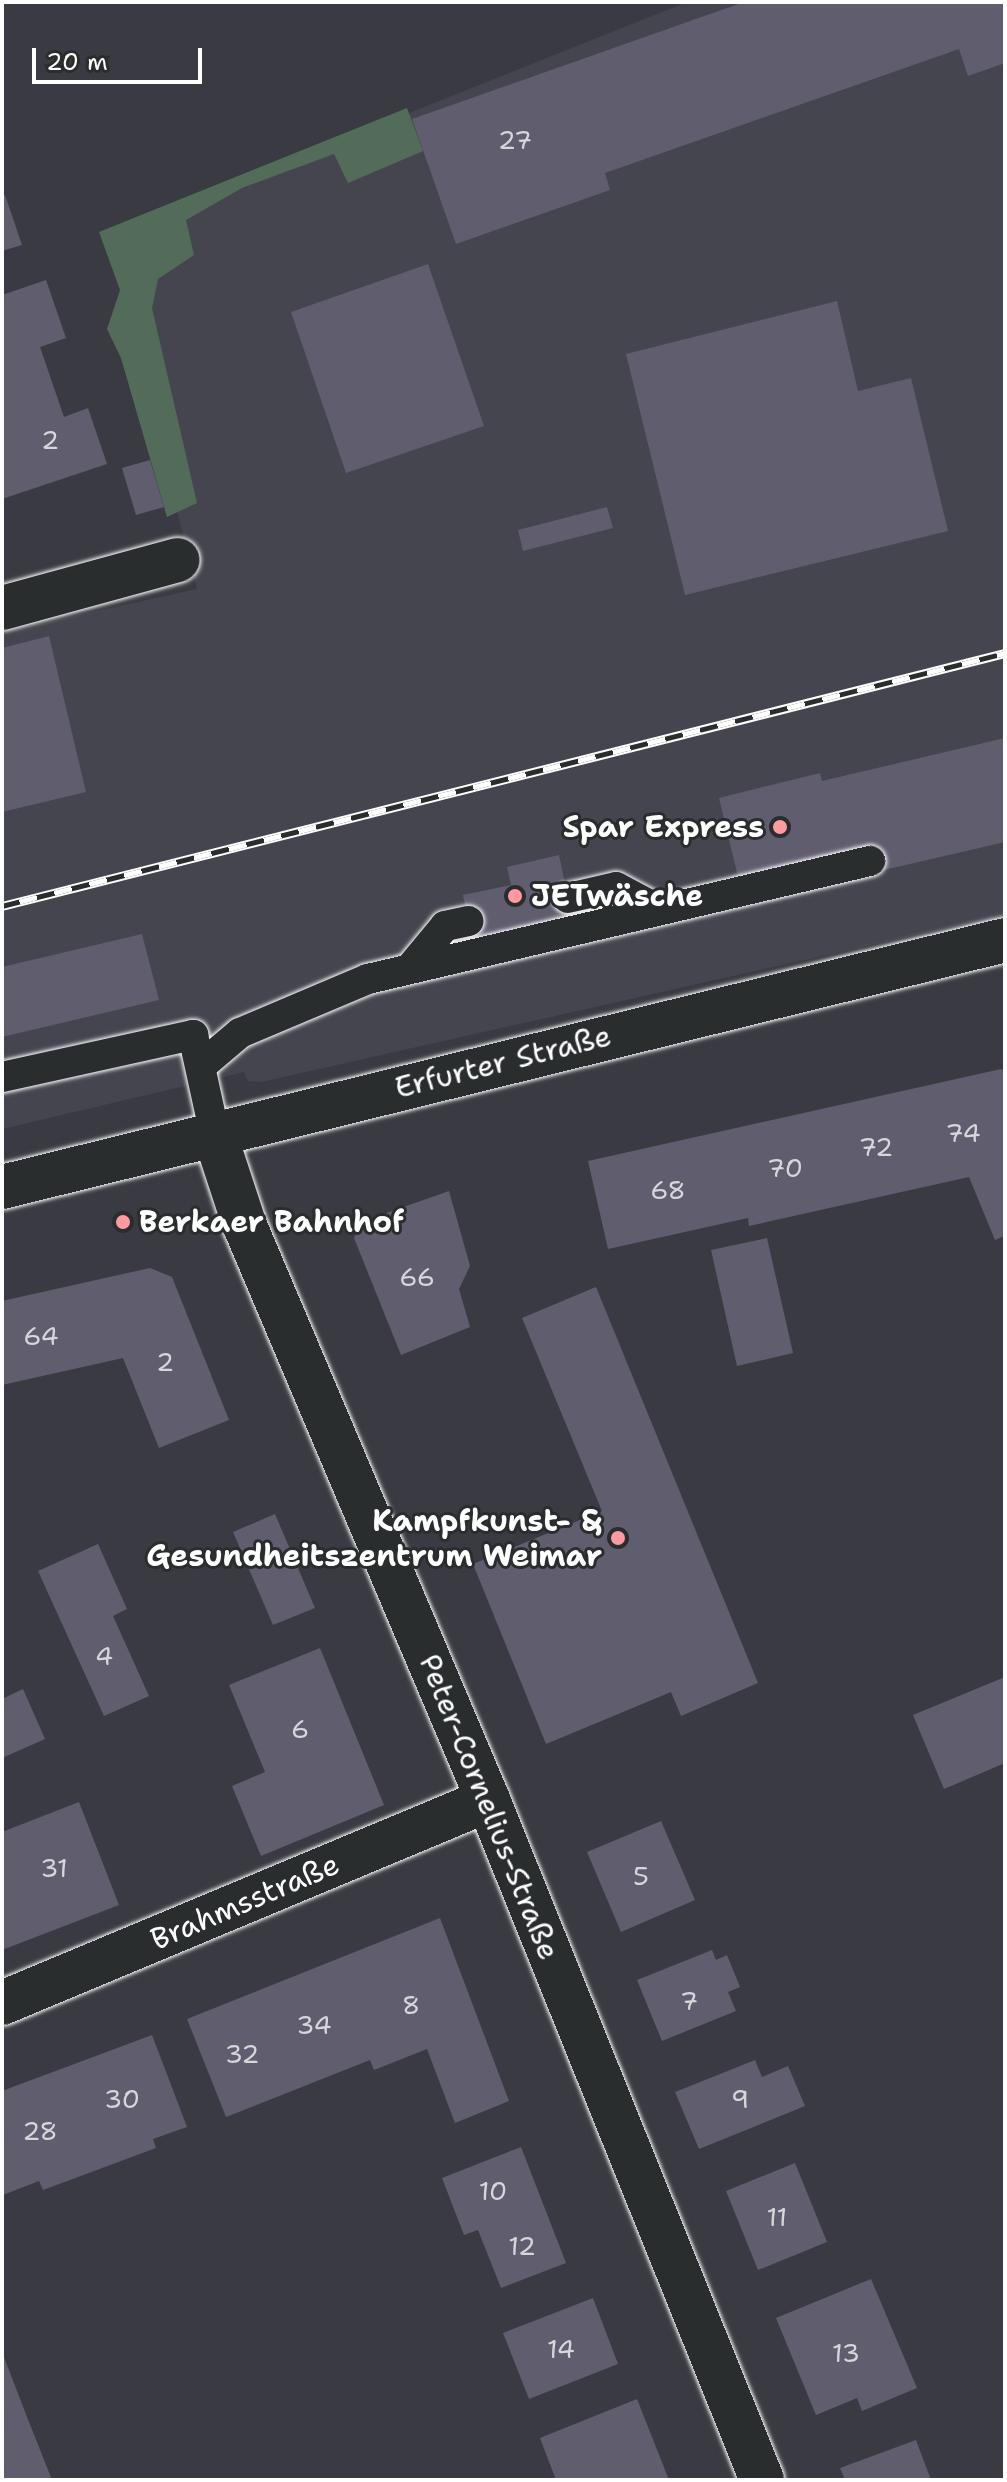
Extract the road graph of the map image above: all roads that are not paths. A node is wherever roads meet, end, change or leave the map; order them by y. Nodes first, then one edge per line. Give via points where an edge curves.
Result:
1 (178, 560) dead end
2 (2, 608) edge
3 (870, 861) dead end
4 (568, 898) dead end
5 (659, 910) junction
6 (468, 921) dead end
7 (1005, 940) edge
8 (411, 967) junction
9 (201, 1066) junction
10 (2, 1077) edge
11 (215, 1135) junction
12 (2, 1187) edge
13 (488, 1800) junction
14 (2, 2003) edge
15 (762, 2480) edge

1 - 2 street
3 - 5 lane
4 - 5 lane via 616,887
5 - 8 lane
6 - 8 lane via 445,926
7 - 11 street, Erfurter Straße
8 - 9 lane via 368,979 240,1033
9 - 10 lane via 193,1035
9 - 11 lane
11 - 12 street, Erfurter Straße
11 - 13 street, Peter-Cornelius-Straße via 245,1226
13 - 14 street, Brahmsstraße
13 - 15 street, Peter-Cornelius-Straße

